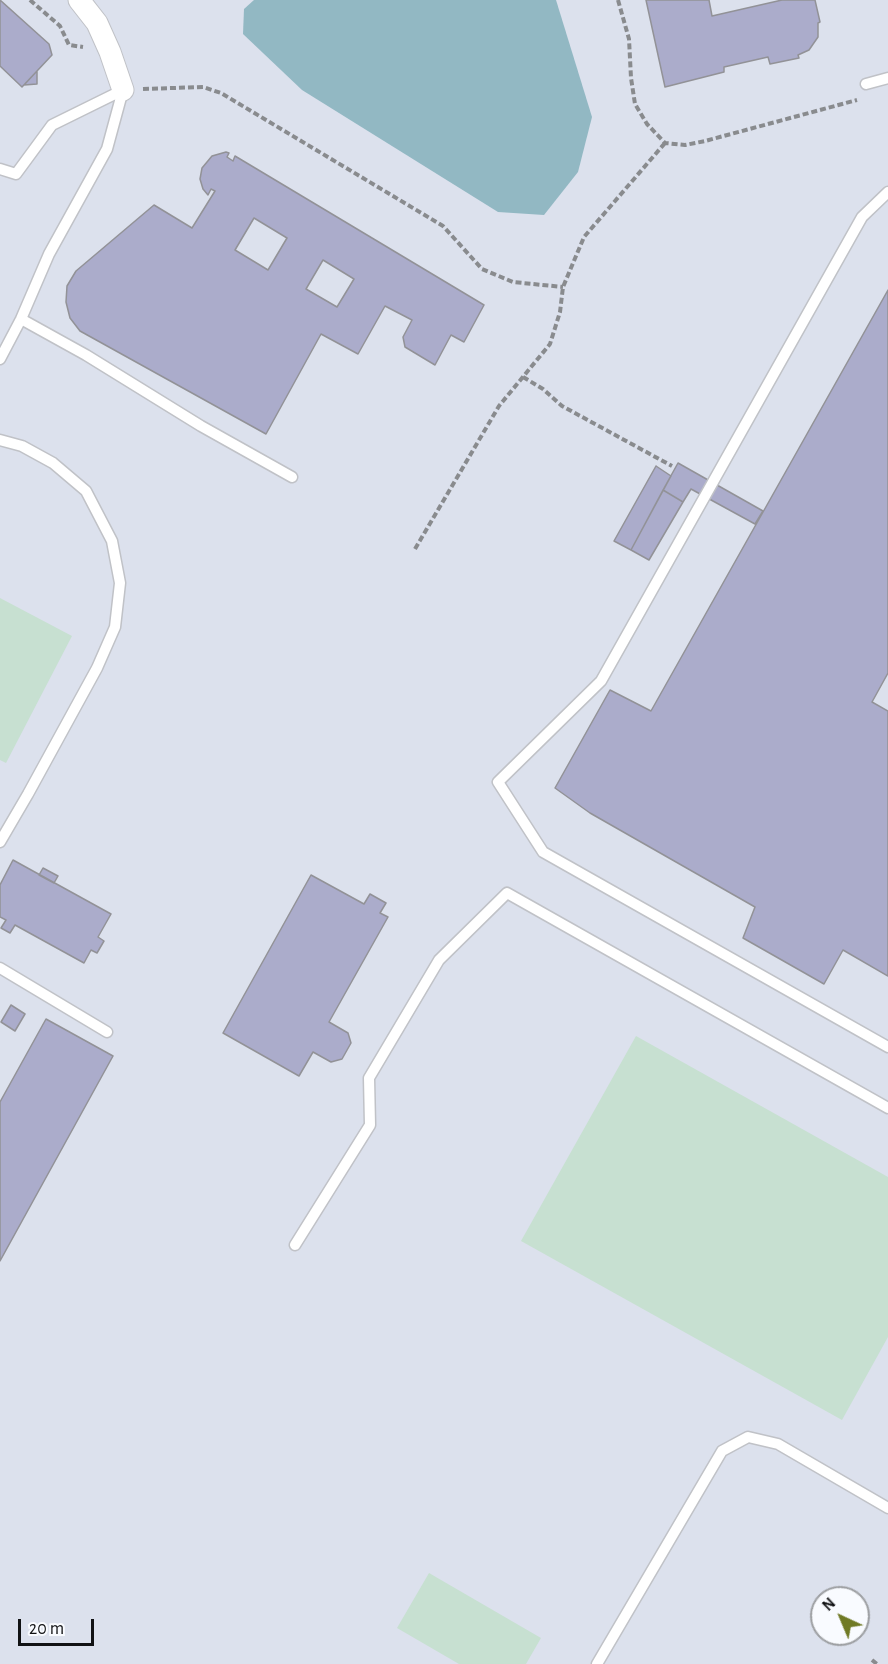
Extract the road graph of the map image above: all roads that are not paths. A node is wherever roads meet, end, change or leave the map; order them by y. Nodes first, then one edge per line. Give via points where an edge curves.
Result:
1 (79, 0) edge
2 (888, 78) edge
3 (866, 84) dead end
4 (123, 90) junction
5 (0, 169) edge
6 (888, 192) edge
7 (21, 319) junction
8 (0, 359) edge
9 (0, 440) edge
10 (292, 477) dead end
11 (0, 842) edge
12 (0, 968) edge
13 (107, 1032) dead end
14 (888, 1047) edge
15 (888, 1108) edge
16 (295, 1245) dead end
17 (888, 1508) edge
18 (597, 1664) edge

1 - 4 street via 97,23
2 - 3 lane
4 - 5 lane via 52,125 16,174
4 - 7 lane via 106,149 49,254
6 - 14 lane via 862,217 601,681 498,782 543,852
7 - 8 lane
7 - 10 lane
9 - 11 lane via 22,446 53,463 86,491 112,541 120,583 115,627 97,668
12 - 13 lane
15 - 16 lane via 507,893 439,960 369,1078 370,1125
17 - 18 lane via 778,1444 748,1437 722,1451

